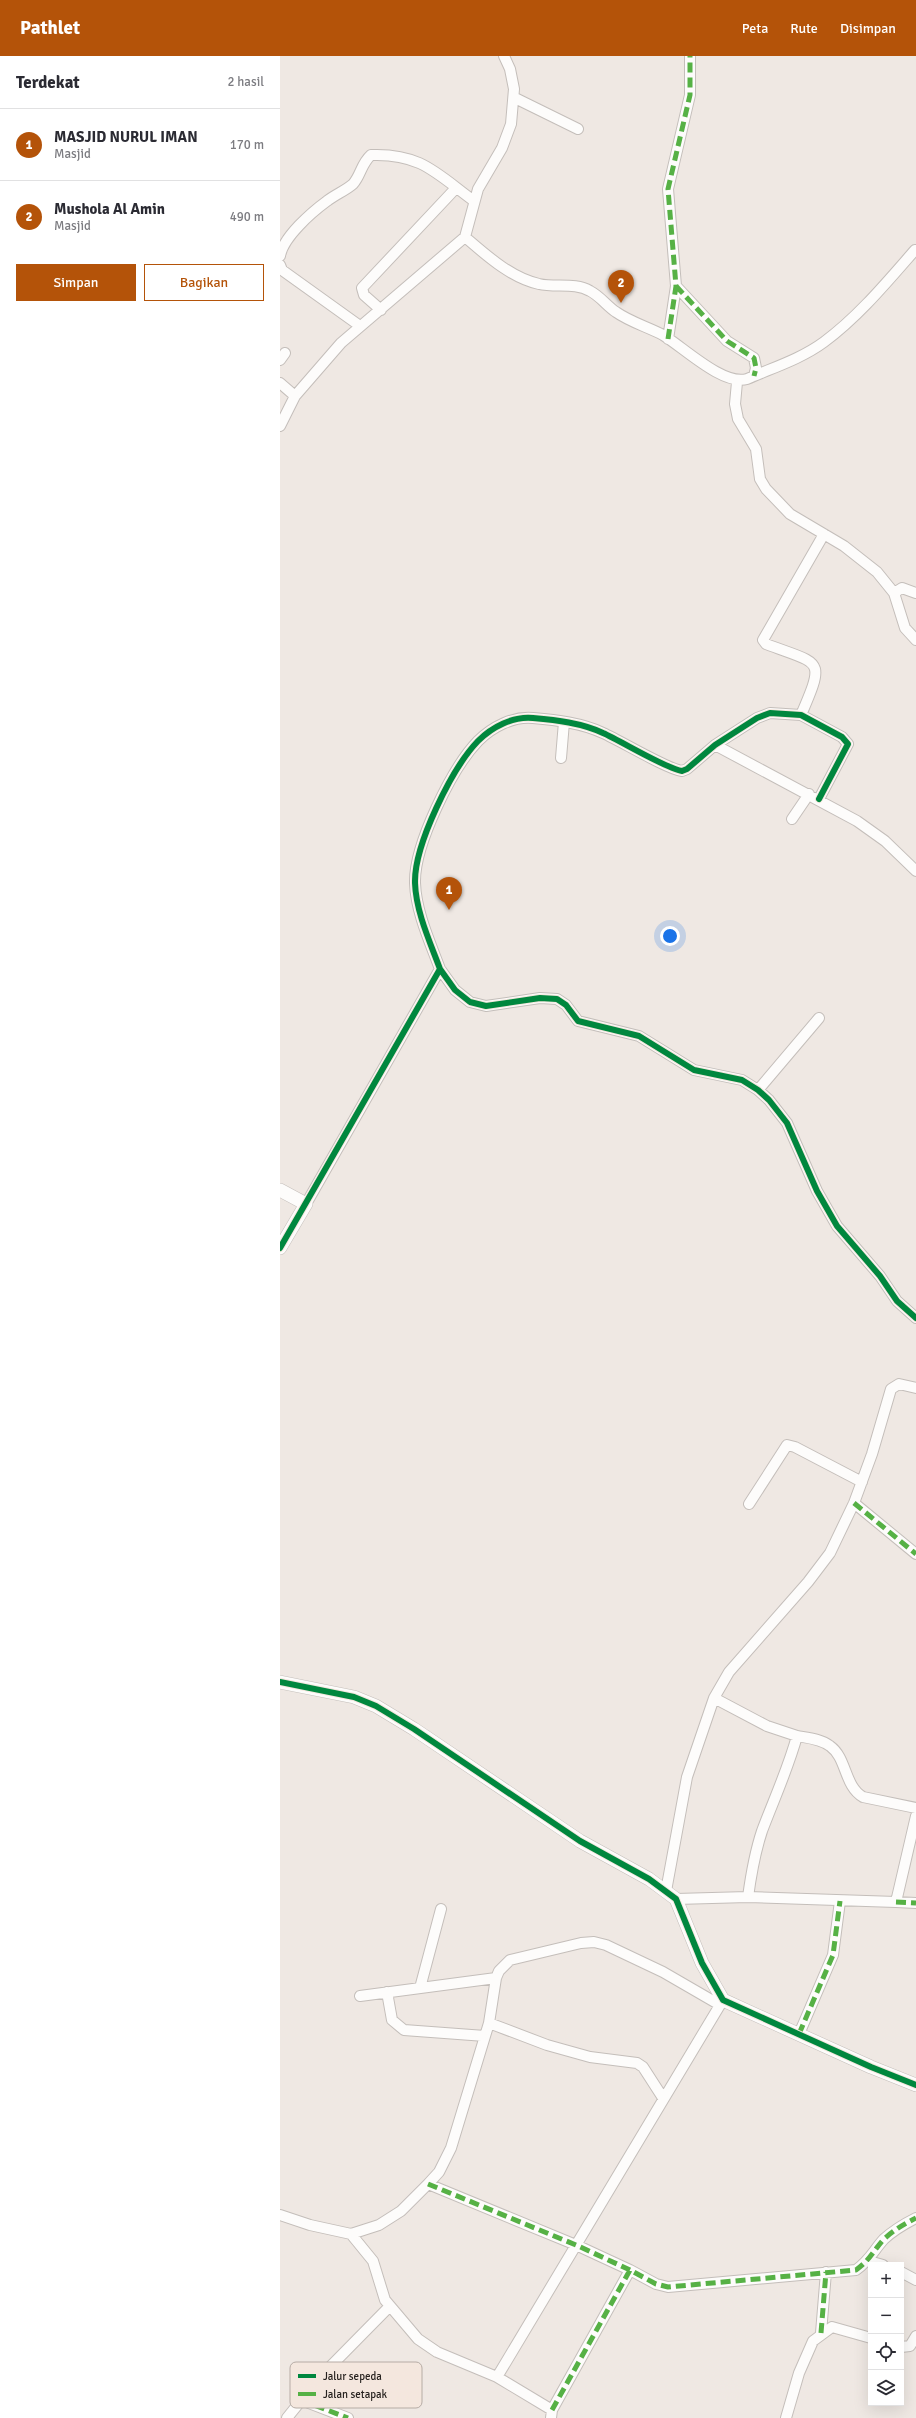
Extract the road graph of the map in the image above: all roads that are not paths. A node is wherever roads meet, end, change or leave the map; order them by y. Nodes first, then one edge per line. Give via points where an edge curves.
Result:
1 (504, 56) edge
2 (690, 56) edge
3 (515, 98) junction
4 (578, 129) dead end
5 (456, 188) junction
6 (474, 201) junction
7 (465, 237) junction
8 (915, 254) edge
9 (280, 256) edge
10 (280, 265) edge
11 (676, 286) junction
12 (381, 310) junction
13 (360, 326) junction
14 (668, 339) junction
15 (754, 376) junction
16 (737, 382) junction
17 (280, 383) edge
18 (296, 396) junction
19 (280, 426) edge
20 (824, 534) junction
21 (894, 593) junction
22 (916, 593) edge
23 (916, 640) edge
24 (801, 715) junction
25 (564, 722) junction
26 (715, 745) junction
27 (561, 758) dead end
28 (809, 794) junction
29 (819, 800) junction
30 (792, 819) dead end
31 (916, 871) edge
32 (440, 970) junction
33 (819, 1018) dead end
34 (758, 1090) junction
35 (280, 1190) edge
36 (306, 1204) junction
37 (280, 1248) edge
38 (916, 1318) edge
39 (916, 1388) edge
40 (862, 1482) junction
41 (854, 1503) junction
42 (749, 1504) dead end
43 (916, 1554) edge
44 (280, 1682) edge
45 (714, 1698) junction
46 (797, 1736) junction
47 (916, 1808) edge
48 (916, 1816) edge
49 (671, 1895) junction
50 (748, 1897) junction
51 (840, 1901) junction
52 (896, 1902) junction
53 (916, 1903) edge
54 (441, 1909) dead end
55 (496, 1978) junction
56 (420, 1988) junction
57 (387, 1992) junction
58 (360, 1996) dead end
59 (722, 2003) junction
60 (489, 2023) junction
61 (800, 2034) junction
62 (485, 2036) junction
63 (916, 2085) edge
64 (663, 2098) junction
65 (428, 2184) junction
66 (280, 2215) edge
67 (916, 2218) edge
68 (351, 2234) junction
69 (576, 2245) junction
70 (869, 2261) junction
71 (872, 2262) edge
72 (630, 2270) junction
73 (826, 2272) junction
74 (904, 2274) edge
75 (916, 2280) edge
76 (389, 2307) junction
77 (821, 2333) junction
78 (916, 2336) edge
79 (868, 2337) edge
80 (904, 2347) edge
81 (335, 2362) edge
82 (497, 2378) junction
83 (295, 2408) edge
84 (322, 2408) edge
85 (551, 2414) edge
86 (287, 2418) edge
87 (348, 2418) edge
88 (786, 2418) edge

1 - 3 street via 510,69
2 - 11 street via 690,95 668,188
3 - 4 street
3 - 6 street via 508,134
5 - 6 street
5 - 9 street via 437,172 420,163 398,157 371,155 363,163 353,184 327,201 289,236
5 - 12 street via 362,288 364,294
6 - 7 street
7 - 12 street
7 - 14 street via 490,258 529,280 545,285 590,290 616,312
8 - 15 street via 825,342 806,354
10 - 13 street via 282,270
11 - 14 street
11 - 15 street via 727,341 754,358
12 - 13 street
13 - 18 street via 341,343
14 - 16 street via 710,368
15 - 16 street
16 - 20 street via 738,419 756,449 760,479 790,514
17 - 18 street
18 - 19 street
20 - 21 street via 877,572
20 - 24 street via 763,640 766,644 806,658 814,665 815,682
21 - 22 street via 902,588
21 - 23 street via 905,628
24 - 26 street via 764,715
24 - 29 street via 842,737 848,744
25 - 26 street via 601,732 678,770 687,769
25 - 27 street
25 - 32 street via 517,719 491,731 468,752 433,816 420,852 415,883 425,930
26 - 28 street
28 - 29 street
28 - 30 street
29 - 31 street via 874,831
32 - 34 street via 455,990 470,1002 486,1006 540,998 557,999 566,1005 578,1022 639,1036 694,1070 742,1080
32 - 36 street
33 - 34 street
34 - 38 street via 787,1123 817,1191 837,1226 880,1276 897,1301
35 - 36 street
36 - 37 street
39 - 40 street via 898,1384 891,1389
40 - 41 street
40 - 42 street via 787,1445
41 - 43 street
41 - 45 street via 821,1566 729,1672
44 - 49 street via 354,1697 376,1706 580,1841
45 - 46 street via 767,1726
45 - 49 street via 687,1778
46 - 47 street via 830,1746 837,1753 856,1793 870,1799
46 - 50 street via 788,1768 762,1832
48 - 52 street
49 - 50 street
49 - 59 street
50 - 51 street
51 - 52 street
51 - 61 street via 833,1954
52 - 53 street
54 - 56 street
55 - 56 street
55 - 59 street via 510,1960 594,1942 606,1945 663,1972
55 - 60 street
56 - 57 street
57 - 58 street
57 - 62 street via 392,2020 404,2030
59 - 61 street
59 - 64 street
60 - 62 street
60 - 64 street via 547,2045 583,2055 637,2063 643,2066
61 - 63 street
62 - 65 street via 451,2148 439,2172
64 - 69 street
65 - 68 street via 401,2211 379,2225
65 - 69 street
66 - 68 street
67 - 70 street via 883,2240
68 - 76 street via 372,2261 382,2294
69 - 72 street
69 - 82 street
70 - 71 street
70 - 73 street via 856,2270
72 - 73 street via 656,2284 668,2287
72 - 85 street via 606,2309
73 - 77 street
74 - 75 street
76 - 81 street
76 - 82 street via 426,2345
77 - 79 street via 832,2327
77 - 88 street via 809,2348
78 - 80 street via 910,2346
82 - 85 street
83 - 86 street
84 - 87 street

